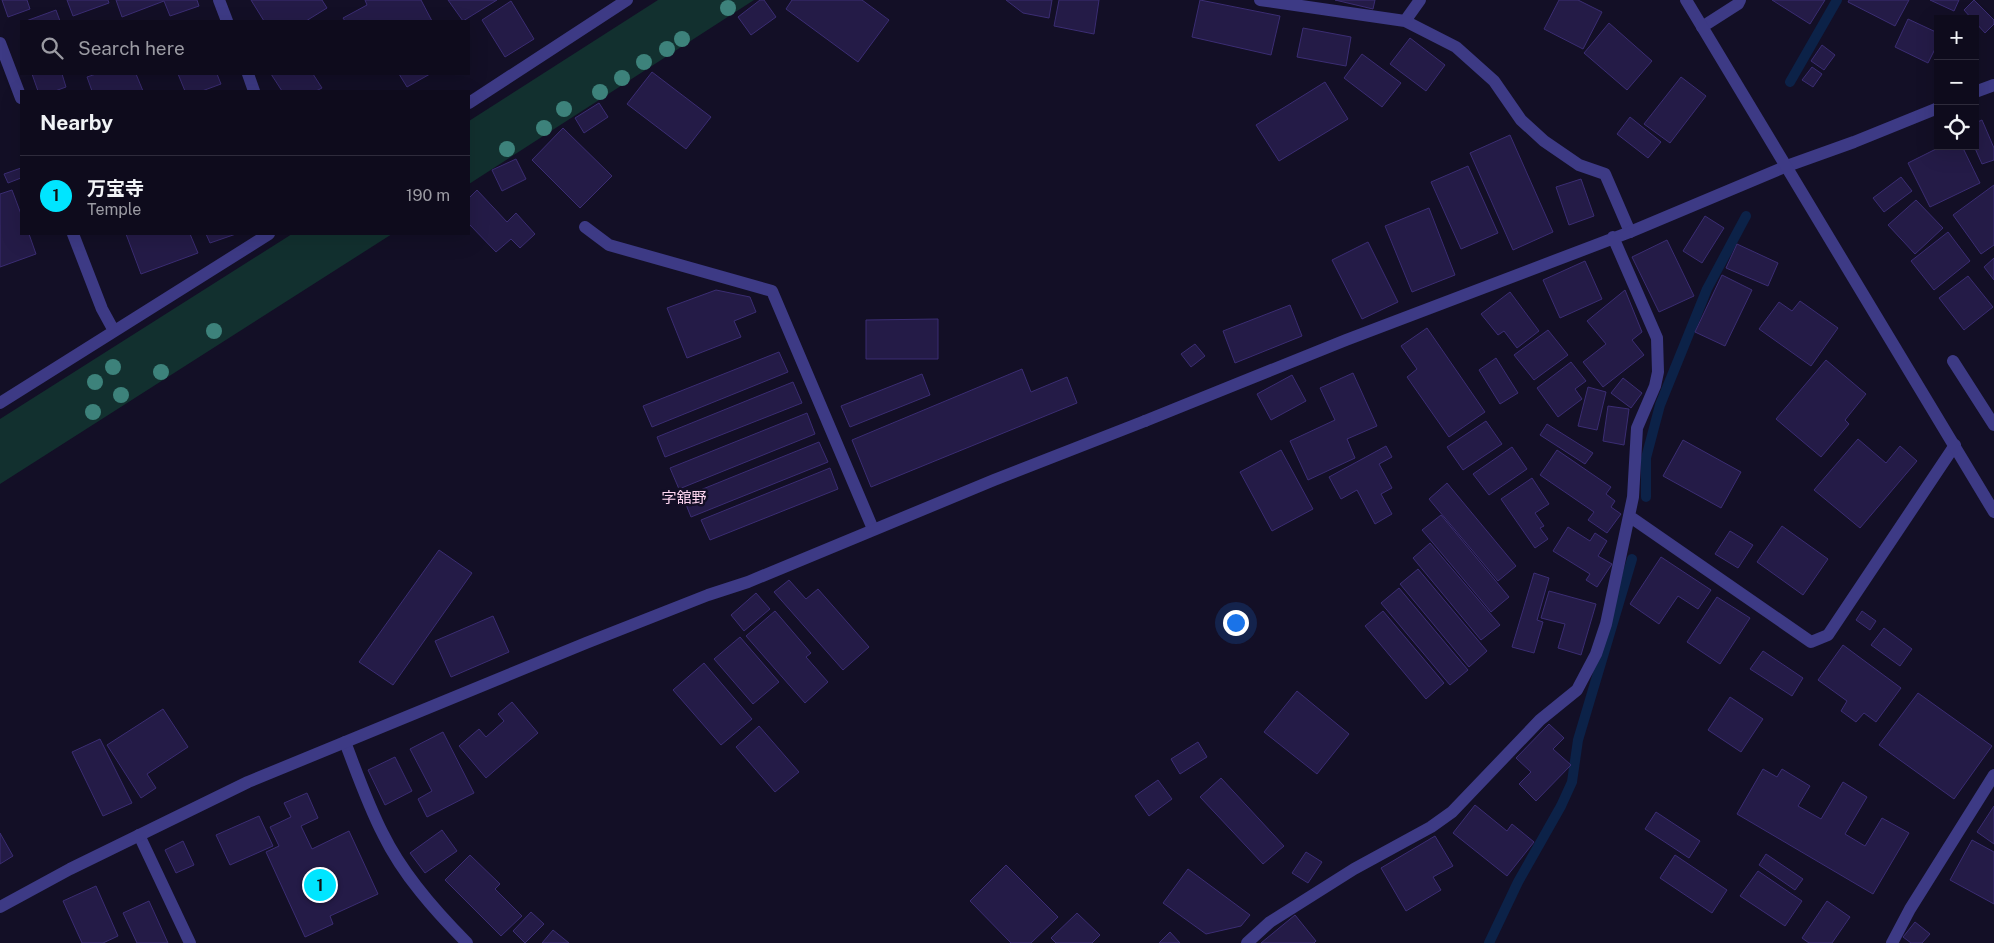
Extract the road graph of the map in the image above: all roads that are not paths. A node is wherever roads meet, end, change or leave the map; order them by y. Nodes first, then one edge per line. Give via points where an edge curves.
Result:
1 (219, 0) edge
2 (627, 0) edge
3 (1260, 0) edge
4 (1420, 0) edge
5 (1686, 0) edge
6 (1740, 0) edge
7 (227, 20) edge
8 (1405, 22) junction
9 (1702, 27) junction
10 (0, 43) edge
11 (248, 75) edge
12 (1994, 85) edge
13 (254, 90) edge
14 (1979, 91) edge
15 (20, 95) edge
16 (470, 102) edge
17 (1934, 110) edge
18 (1787, 166) junction
19 (585, 227) dead end
20 (1630, 232) junction
21 (73, 235) edge
22 (267, 235) edge
23 (1613, 237) junction
24 (114, 331) junction
25 (1954, 361) dead end
26 (0, 403) edge
27 (1994, 425) edge
28 (1955, 445) junction
29 (1994, 512) edge
30 (1629, 516) junction
31 (873, 529) junction
32 (345, 742) junction
33 (1994, 775) edge
34 (139, 836) junction
35 (0, 907) edge
36 (190, 943) edge
37 (466, 943) edge
38 (1247, 943) edge
39 (1892, 943) edge

1 - 7 street
2 - 16 street
3 - 8 street
4 - 8 street
5 - 9 street
6 - 9 street
8 - 20 street via 1456,47 1494,81 1521,120 1544,141 1579,165 1605,174
9 - 18 street
10 - 15 street
11 - 13 street
12 - 14 street
17 - 18 street
18 - 20 street
18 - 28 street
19 - 31 street via 609,244 772,291
20 - 23 street
21 - 24 street
22 - 24 street
23 - 30 street via 1657,338 1659,356 1655,386 1638,428
23 - 31 street
24 - 26 street
25 - 27 street
28 - 29 street
28 - 30 street via 1828,636 1811,642
30 - 38 street via 1606,624 1596,654 1578,690 1540,720 1452,812 1270,922
31 - 32 street
32 - 34 street via 248,782
32 - 37 street via 360,785 388,842 421,891
33 - 39 street
34 - 35 street
34 - 36 street

